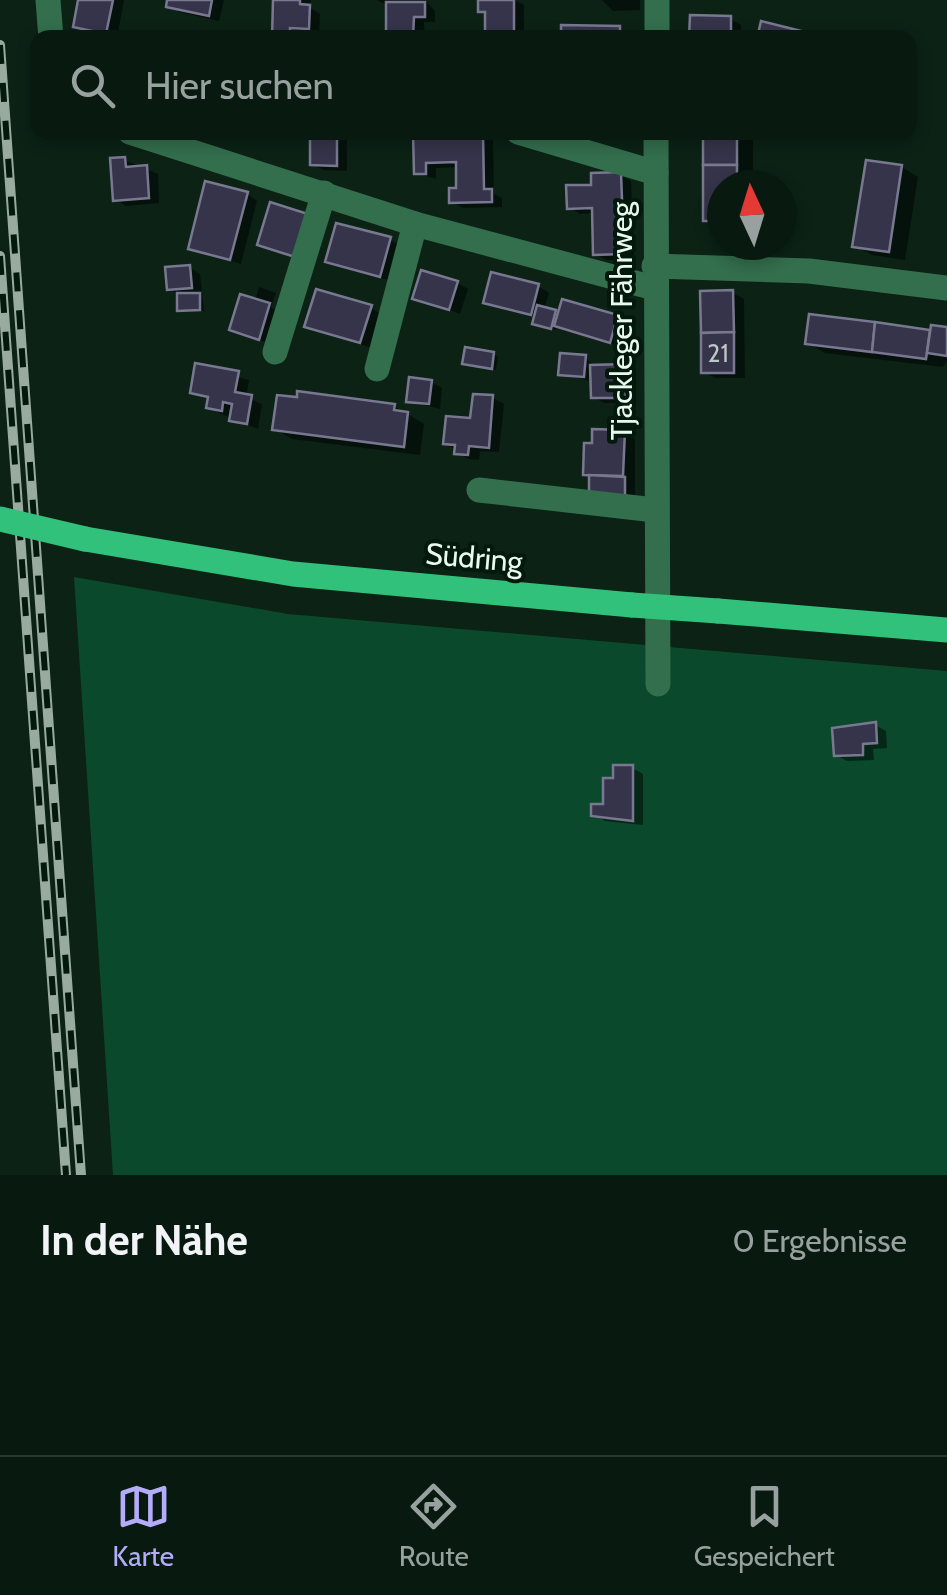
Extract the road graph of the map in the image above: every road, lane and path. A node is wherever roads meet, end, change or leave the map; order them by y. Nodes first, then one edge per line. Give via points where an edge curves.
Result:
1 (48, 0) edge
2 (657, 0) edge
3 (50, 30) edge
4 (657, 30) edge
5 (155, 140) edge
6 (545, 140) edge
7 (656, 140) edge
8 (656, 173) junction
9 (324, 193) junction
10 (415, 224) junction
11 (654, 277) junction
12 (947, 288) edge
13 (274, 352) dead end
14 (377, 370) dead end
15 (479, 490) dead end
16 (654, 510) junction
17 (0, 519) edge
18 (947, 630) edge
19 (658, 684) dead end

1 - 3 street
2 - 4 street
5 - 9 street
6 - 8 street
7 - 8 street, Tjackleger Fährweg
8 - 11 street, Tjackleger Fährweg
9 - 10 street
9 - 13 street
10 - 11 street
10 - 14 street
11 - 12 street via 809,271
11 - 16 street, Tjackleger Fährweg
15 - 16 street
16 - 19 street, Tjackleger Fährweg
17 - 18 main road, Südring, bridge via 293,574

